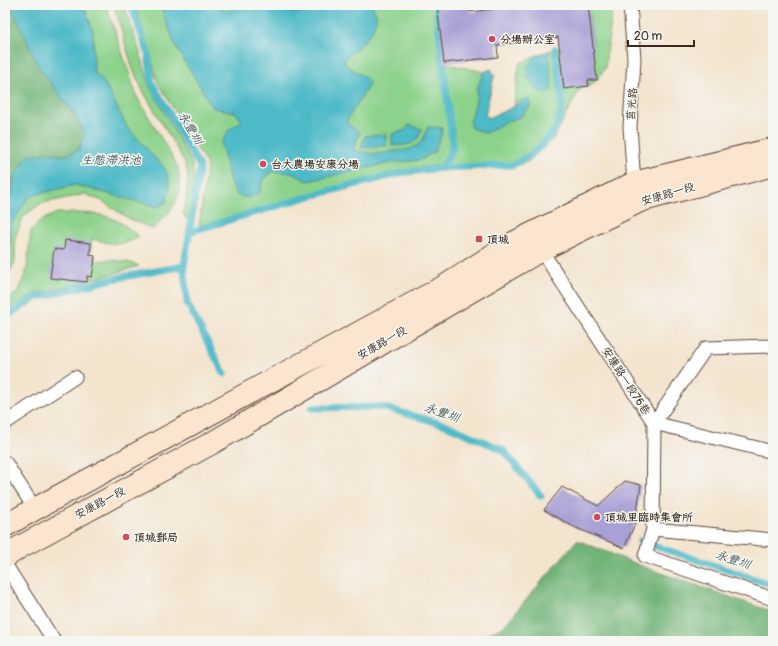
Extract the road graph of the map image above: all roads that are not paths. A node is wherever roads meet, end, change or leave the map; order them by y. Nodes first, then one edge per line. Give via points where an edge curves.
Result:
1 (630, 5) edge
2 (773, 148) edge
3 (773, 165) edge
4 (637, 192) junction
5 (541, 250) junction
6 (773, 346) edge
7 (75, 378) dead end
8 (5, 423) edge
9 (654, 423) junction
10 (773, 452) edge
11 (5, 462) edge
12 (35, 509) junction
13 (5, 526) edge
14 (652, 533) junction
15 (773, 540) edge
16 (5, 557) edge
17 (5, 564) edge
18 (773, 599) edge
19 (54, 641) edge

1 - 4 lane, 莒光路 via 634,59 630,127
2 - 4 main road, 安康路一段
3 - 4 main road, 安康路一段
4 - 5 main road, 安康路一段
4 - 12 main road, 安康路一段 via 507,246 445,286
5 - 9 lane, 安康路一段76巷
5 - 16 main road, 安康路一段 via 212,443
6 - 9 lane via 706,348
7 - 8 lane
9 - 10 lane
9 - 14 lane, 安康路一段76巷
11 - 12 lane
12 - 13 main road, 安康路一段
14 - 15 lane
14 - 18 lane, 安康路一段76巷 via 645,556
17 - 19 lane

